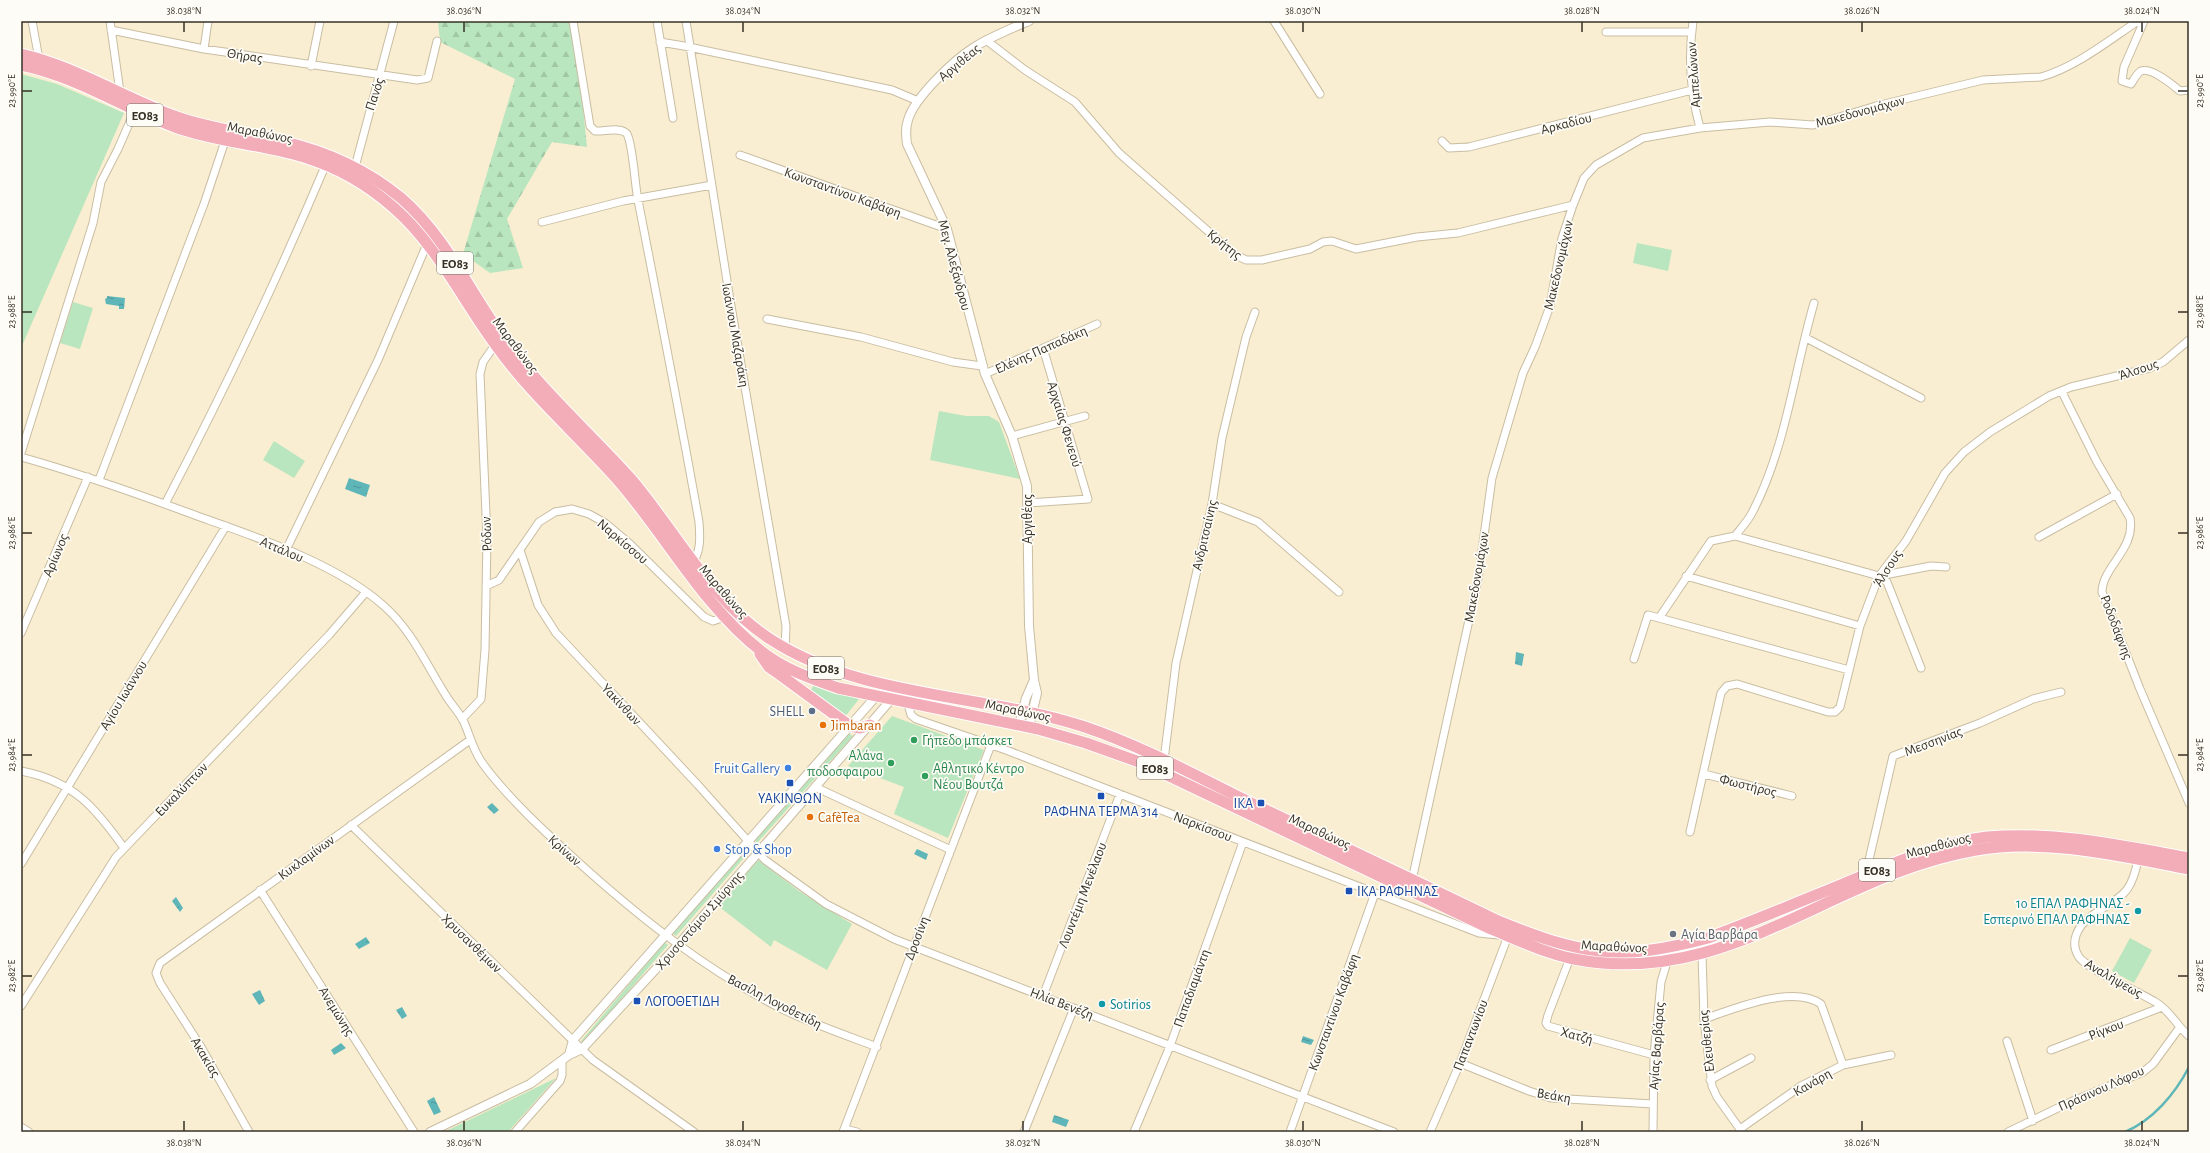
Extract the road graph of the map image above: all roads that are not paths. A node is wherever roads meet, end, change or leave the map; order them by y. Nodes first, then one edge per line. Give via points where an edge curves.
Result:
1 (32, 21) edge
2 (110, 21) edge
3 (208, 21) edge
4 (320, 21) edge
5 (394, 21) edge
6 (573, 21) edge
7 (657, 21) edge
8 (686, 21) edge
9 (1029, 21) edge
10 (1274, 21) edge
11 (1693, 21) edge
12 (2138, 21) edge
13 (2144, 21) edge
14 (111, 30) junction
15 (1606, 32) dead end
16 (1691, 32) junction
17 (986, 40) junction
18 (437, 41) dead end
19 (660, 42) junction
20 (690, 47) junction
21 (204, 49) junction
22 (21, 54) edge
23 (39, 58) junction
24 (21, 65) edge
25 (311, 66) junction
26 (380, 76) junction
27 (1692, 90) junction
28 (2189, 90) edge
29 (120, 92) junction
30 (1320, 94) dead end
31 (918, 101) junction
32 (135, 110) junction
33 (673, 118) dead end
34 (1700, 128) junction
35 (225, 141) junction
36 (1442, 141) dead end
37 (740, 155) dead end
38 (326, 164) junction
39 (355, 167) junction
40 (712, 185) junction
41 (638, 199) junction
42 (1573, 205) junction
43 (542, 222) dead end
44 (947, 228) junction
45 (427, 244) junction
46 (1814, 303) dead end
47 (1255, 312) dead end
48 (767, 319) dead end
49 (1097, 324) dead end
50 (1806, 338) junction
51 (2189, 340) edge
52 (495, 345) junction
53 (1043, 348) junction
54 (984, 370) junction
55 (2062, 392) junction
56 (1921, 398) dead end
57 (1085, 416) dead end
58 (1064, 423) junction
59 (1012, 436) junction
60 (21, 453) edge
61 (21, 457) edge
62 (88, 477) junction
63 (98, 480) junction
64 (2117, 494) junction
65 (1028, 503) junction
66 (165, 504) junction
67 (1212, 504) junction
68 (226, 526) junction
69 (1735, 536) junction
70 (2039, 537) dead end
71 (286, 550) junction
72 (520, 550) junction
73 (694, 561) junction
74 (1946, 567) dead end
75 (1686, 576) junction
76 (1879, 576) junction
77 (486, 586) junction
78 (366, 592) junction
79 (1339, 592) dead end
80 (725, 617) junction
81 (1659, 618) junction
82 (1860, 626) junction
83 (21, 633) edge
84 (752, 643) junction
85 (785, 649) junction
86 (1634, 659) dead end
87 (1921, 668) dead end
88 (1849, 670) junction
89 (1034, 680) junction
90 (886, 685) junction
91 (902, 687) junction
92 (2061, 692) dead end
93 (875, 697) junction
94 (891, 700) junction
95 (908, 704) junction
96 (1023, 710) junction
97 (1034, 712) junction
98 (462, 719) junction
99 (870, 725) junction
100 (850, 726) junction
101 (1024, 726) junction
102 (470, 740) junction
103 (991, 745) junction
104 (1164, 760) junction
105 (21, 771) edge
106 (1704, 774) junction
107 (67, 787) junction
108 (815, 787) junction
109 (1120, 794) junction
110 (1792, 796) dead end
111 (2189, 803) edge
112 (350, 825) junction
113 (1690, 832) dead end
114 (749, 841) junction
115 (1243, 842) junction
116 (124, 848) junction
117 (951, 850) junction
118 (758, 853) junction
119 (2189, 858) edge
120 (2138, 859) junction
121 (21, 864) edge
122 (2189, 869) edge
123 (1871, 872) junction
124 (1412, 880) junction
125 (260, 890) junction
126 (1375, 893) junction
127 (665, 936) junction
128 (1508, 936) junction
129 (1696, 942) junction
130 (678, 945) junction
131 (913, 946) junction
132 (1702, 954) junction
133 (1570, 958) junction
134 (1667, 962) junction
135 (160, 983) joint
136 (1043, 996) junction
137 (21, 1006) edge
138 (2162, 1007) junction
139 (1074, 1008) junction
140 (1704, 1019) junction
141 (2180, 1027) junction
142 (2189, 1036) edge
143 (573, 1040) junction
144 (2007, 1041) dead end
145 (1170, 1046) junction
146 (877, 1047) junction
147 (582, 1049) junction
148 (2050, 1050) dead end
149 (569, 1055) junction
150 (1654, 1055) junction
151 (1891, 1055) dead end
152 (1751, 1058) dead end
153 (562, 1061) junction
154 (1460, 1063) junction
155 (1843, 1064) junction
156 (1710, 1080) junction
157 (1303, 1096) junction
158 (1653, 1104) junction
159 (2033, 1121) junction
160 (21, 1127) edge
161 (844, 1130) edge
162 (1741, 1130) edge
163 (29, 1132) edge
164 (249, 1132) edge
165 (414, 1132) edge
166 (430, 1132) edge
167 (515, 1132) edge
168 (694, 1132) edge
169 (857, 1132) edge
170 (1024, 1132) edge
171 (1134, 1132) edge
172 (1290, 1132) edge
173 (1394, 1132) edge
174 (1430, 1132) edge
175 (1652, 1132) edge
176 (2008, 1132) edge

1 - 23 street
2 - 14 street
3 - 21 street
4 - 25 street
5 - 26 street, Πανός
6 - 41 street via 590,126 594,131 615,130 627,134
7 - 19 street
8 - 20 street, Ιωάννου Μαζαράκη
9 - 17 street, Αργιθέας
10 - 30 street
11 - 16 street, Αμπελώνων
12 - 34 street, Μακεδονομάχων via 2050,75 1983,80 1876,106 1813,125 1770,122
13 - 28 street via 2124,67 2122,81 2131,84 2140,72 2144,71 2167,79 2180,91
14 - 21 street, Θήρας
14 - 29 street
15 - 16 street
16 - 27 street, Αμπελώνων via 1689,47
17 - 31 street, Αργιθέας via 961,57
17 - 42 street, Κρήτης via 1075,102 1119,153 1234,254 1246,260 1262,260 1310,249 1323,242 1356,249 1417,237 1458,233
18 - 26 street, Θήρας via 428,78 416,80
19 - 20 street
19 - 33 street
20 - 31 street via 892,90
20 - 40 street, Ιωάννου Μαζαράκη
21 - 25 street, Θήρας
22 - 23 main road, Μαραθώνος / ΕΟ83
23 - 29 main road, Μαραθώνος / ΕΟ83 via 69,68
24 - 32 main road, Μαραθώνος / ΕΟ83 via 65,78
25 - 26 street, Θήρας
26 - 39 street, Πανός via 367,113
27 - 34 street, Αμπελώνων
27 - 36 street, Αρκαδίου via 1469,147 1449,148
29 - 39 main road, Μαραθώνος / ΕΟ83 via 176,117 296,144
31 - 44 street, Μεγ. Αλεξάνδρου via 908,119 905,132 907,144
32 - 35 main road, Μαραθώνος / ΕΟ83 via 173,127
32 - 60 street via 101,182 89,235
34 - 42 street, Μακεδονομάχων via 1643,138 1619,150 1584,178
35 - 38 main road, Μαραθώνος / ΕΟ83 via 292,153
35 - 63 street via 204,204
37 - 44 street, Κωνσταντίνου Καβάφη
38 - 45 main road, Μαραθώνος / ΕΟ83 via 350,176 384,199 410,223
38 - 66 street via 293,242 236,363
39 - 73 main road, Μαραθώνος / ΕΟ83 via 404,201 436,235 515,354 629,478
40 - 41 street
40 - 85 street, Ιωάννου Μαζαράκη via 786,626
41 - 43 street
41 - 73 street via 699,522 698,554
42 - 124 street, Μακεδονομάχων via 1562,238 1550,306 1522,373 1492,478 1478,579
44 - 54 street, Μεγ. Αλεξάνδρου
45 - 52 main road, Μαραθώνος / ΕΟ83
45 - 71 street via 378,360
46 - 50 street
47 - 67 street, Ανδριτσαίνης via 1246,337 1222,438
48 - 54 street via 861,337
49 - 53 street, Ελένης Παπαδάκη
50 - 56 street
50 - 69 street via 1784,425 1766,480 1753,512
51 - 55 street, Άλσους via 2162,362 2150,368 2071,387
52 - 77 street, Ρόδων via 483,362 480,374 487,538
52 - 80 main road, Μαραθώνος / ΕΟ83 via 532,391 598,458 640,506 699,587
53 - 54 street, Ελένης Παπαδάκη
53 - 58 street, Αρχαίας Φενεού
54 - 59 street, Αργιθέας
55 - 64 street, Ροδοδάφνης via 2097,462
55 - 76 street, Άλσους via 2022,411 1964,452 1945,473 1917,523
57 - 58 street
58 - 59 street
58 - 65 street, Αρχαίας Φενεού via 1088,499
59 - 65 street, Αργιθέας via 1025,474
61 - 62 street, Αττάλου
62 - 63 street, Αττάλου
62 - 83 street, Αρίωνος
63 - 66 street, Αττάλου
64 - 70 street
64 - 111 street, Ροδοδάφνης via 2127,511 2131,525 2127,542 2104,580 2102,592 2140,690
65 - 89 street, Αργιθέας via 1029,610
66 - 68 street, Αττάλου
67 - 79 street via 1258,522
67 - 104 street, Ανδριτσαίνης via 1176,662
68 - 71 street, Αττάλου
68 - 107 street, Αγίου Ιωάννου
69 - 75 street via 1711,541
69 - 76 street
71 - 78 street, Αττάλου via 346,579
72 - 77 street, Ναρκίσσου via 499,580
72 - 80 street, Ναρκίσσου via 539,522 555,512 572,509 589,514 605,523 630,544 704,617 713,621
72 - 114 street, Υακίνθων via 538,605 556,633
73 - 85 main road, Μαραθώνος / ΕΟ83 via 717,593 735,612
74 - 76 street via 1931,566
75 - 81 street
75 - 82 street
76 - 82 street, Άλσους
76 - 87 street via 1891,589
77 - 98 street, Ρόδων via 481,699
78 - 98 street, Αττάλου via 383,605 409,632
78 - 116 street, Ευκαλύπτων via 329,635
80 - 84 main road, Μαραθώνος / ΕΟ83
81 - 86 street via 1648,615
81 - 88 street
82 - 88 street, Άλσους
84 - 93 main road, Μαραθώνος / ΕΟ83 via 762,652 798,673 838,688
84 - 100 main road via 769,667
85 - 90 main road, Μαραθώνος / ΕΟ83 via 837,672
88 - 106 street, Άλσους via 1840,706 1835,712 1738,684 1727,686 1721,693
89 - 96 street
89 - 97 street, Αργιθέας via 1037,693
90 - 91 main road, Μαραθώνος / ΕΟ83
90 - 93 street, Χρυσοστόμου Σμύρνης
91 - 94 street, Χρυσοστόμου Σμύρνης
91 - 96 main road, Μαραθώνος / ΕΟ83
92 - 123 street, Μεσσηνίας via 2033,700 1893,756 1869,860
93 - 94 main road, Μαραθώνος / ΕΟ83
93 - 100 street, Χρυσοστόμου Σμύρνης
94 - 95 main road, Μαραθώνος / ΕΟ83
94 - 99 street, Χρυσοστόμου Σμύρνης
95 - 101 main road, Μαραθώνος / ΕΟ83
95 - 103 street, Ναρκίσσου via 911,715 916,719
96 - 97 main road, Μαραθώνος / ΕΟ83
96 - 101 street
97 - 101 street, Αργιθέας
97 - 104 main road, Μαραθώνος / ΕΟ83 via 1089,728
98 - 102 street, Αττάλου
99 - 100 main road via 860,728
99 - 108 street, Χρυσοστόμου Σμύρνης
100 - 114 street, Χρυσοστόμου Σμύρνης
101 - 128 main road, Μαραθώνος / ΕΟ83 via 1086,743 1160,770
102 - 112 street, Κυκλαμίνων
102 - 127 street, Κρίνων via 485,767 546,832
103 - 109 street, Ναρκίσσου
103 - 117 street, Δροσίνη
104 - 124 main road, Μαραθώνος / ΕΟ83
105 - 107 street
106 - 110 street, Φωστήρος
106 - 113 street, Άλσους
107 - 116 street via 96,811
107 - 121 street, Αγίου Ιωάννου
108 - 117 street
108 - 118 street, Χρυσοστόμου Σμύρνης
109 - 115 street, Ναρκίσσου
109 - 136 street, Λουντέμη Μενέλαου
112 - 125 street, Κυκλαμίνων
112 - 143 street, Χρυσανθέμων
114 - 118 street, Ηλία Βενέζη
114 - 127 street, Χρυσοστόμου Σμύρνης
115 - 126 street, Ναρκίσσου
115 - 145 street, Παπαδιαμάντη
116 - 137 street, Ευκαλύπτων via 112,862
117 - 131 street, Δροσίνη
118 - 130 street, Χρυσοστόμου Σμύρνης
118 - 131 street, Ηλία Βενέζη via 826,904 871,928
119 - 123 main road, Μαραθώνος / ΕΟ83 via 2066,838 2000,836 1943,846
120 - 122 main road, Μαραθώνος / ΕΟ83
120 - 132 main road, Μαραθώνος / ΕΟ83 via 2045,847 2001,847 1963,852 1894,874 1751,936
120 - 138 street, Αναλήψεως via 2128,890 2082,925 2076,935 2075,947 2079,957 2088,965
123 - 129 main road, Μαραθώνος / ΕΟ83
124 - 129 main road, Μαραθώνος / ΕΟ83 via 1496,920 1573,948 1633,953
125 - 135 street, Κυκλαμίνων via 160,963 156,972
125 - 165 street, Ανεμώνης
126 - 128 street, Ναρκίσσου via 1479,933
126 - 157 street, Κωνσταντίνου Καβάφη
127 - 130 street, Κρίνων
127 - 143 street, Χρυσοστόμου Σμύρνης
128 - 133 main road, Μαραθώνος / ΕΟ83
128 - 154 street, Παπαντωνίου
129 - 132 street, Ελευθερίας
130 - 146 street, Βασίλη Λογοθετίδη via 724,976 781,1008
130 - 147 street, Χρυσοστόμου Σμύρνης
131 - 136 street, Ηλία Βενέζη
131 - 146 street, Δροσίνη
132 - 134 main road, Μαραθώνος / ΕΟ83
132 - 140 street, Ελευθερίας
133 - 134 main road, Μαραθώνος / ΕΟ83 via 1621,964
133 - 150 street, Χατζή via 1548,1015 1548,1026
134 - 150 street, Αγίας Βαρβάρας via 1661,982
135 - 164 street, Ακακίας via 201,1047
136 - 139 street, Ηλία Βενέζη
138 - 141 street, Αναλήψεως
138 - 148 street, Ρίγκου
139 - 145 street, Ηλία Βενέζη
139 - 170 street
140 - 155 street via 1771,998 1812,999 1821,1004
140 - 156 street, Ελευθερίας
141 - 142 street, Αναλήψεως
141 - 159 street, Πράσινου Λόφου via 2148,1068
143 - 147 street, Χρυσανθέμων
143 - 149 street, Χρυσοστόμου Σμύρνης
144 - 159 street
145 - 157 street, Ηλία Βενέζη
145 - 171 street, Παπαδιαμάντη
146 - 161 street, Δροσίνη
147 - 149 street, Χρυσοστόμου Σμύρνης
147 - 168 street, Χρυσανθέμων via 593,1060
149 - 153 street, Χρυσοστόμου Σμύρνης
150 - 158 street, Αγίας Βαρβάρας
151 - 155 street, Κανάρη
152 - 156 street
153 - 166 street, Χρυσοστόμου Σμύρνης via 530,1084
153 - 167 street via 560,1081
154 - 158 street, Βεάκη via 1552,1098
154 - 174 street, Παπαντωνίου
155 - 162 street, Κανάρη via 1801,1086
156 - 162 street, Ελευθερίας via 1717,1098
157 - 172 street, Κωνσταντίνου Καβάφη
157 - 173 street, Ηλία Βενέζη
158 - 175 street, Αγίας Βαρβάρας
159 - 176 street, Πράσινου Λόφου
160 - 163 street
161 - 169 street

